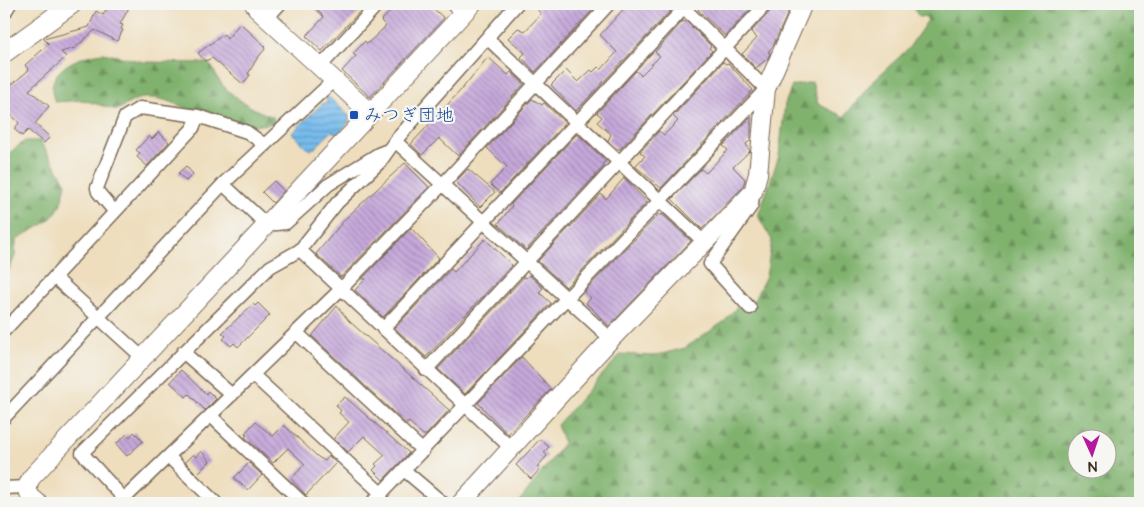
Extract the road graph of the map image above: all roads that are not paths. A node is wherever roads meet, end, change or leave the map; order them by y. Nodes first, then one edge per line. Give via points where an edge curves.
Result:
1 (10, 4) edge
2 (72, 4) edge
3 (254, 4) edge
4 (280, 4) edge
5 (378, 4) edge
6 (517, 4) edge
7 (609, 4) edge
8 (766, 4) edge
9 (803, 4) edge
10 (684, 5) edge
11 (462, 7) edge
12 (4, 14) edge
13 (267, 18) junction
14 (486, 38) junction
15 (725, 47) junction
16 (4, 53) edge
17 (319, 68) junction
18 (334, 80) junction
19 (535, 83) junction
20 (766, 89) junction
21 (370, 114) junction
22 (198, 116) junction
23 (577, 122) junction
24 (266, 145) junction
25 (392, 145) junction
26 (620, 162) junction
27 (223, 184) junction
28 (442, 185) junction
29 (753, 192) junction
30 (661, 200) junction
31 (114, 211) junction
32 (483, 223) junction
33 (267, 225) junction
34 (704, 242) junction
35 (300, 250) junction
36 (526, 260) junction
37 (54, 277) junction
38 (341, 289) junction
39 (568, 300) junction
40 (750, 308) dead end
41 (99, 318) junction
42 (383, 329) junction
43 (4, 331) edge
44 (297, 334) junction
45 (611, 339) junction
46 (184, 352) junction
47 (143, 358) junction
48 (426, 370) junction
49 (253, 375) junction
50 (232, 395) junction
51 (464, 406) junction
52 (211, 416) junction
53 (4, 418) edge
54 (510, 448) junction
55 (423, 450) junction
56 (169, 457) junction
57 (404, 470) junction
58 (27, 487) junction
59 (4, 488) edge
60 (382, 494) junction
61 (124, 502) edge
62 (38, 503) edge
63 (216, 503) edge
64 (304, 503) edge
65 (372, 503) edge
66 (443, 503) edge
67 (461, 503) edge

1 - 12 street
2 - 16 main road
3 - 13 street
4 - 13 street
5 - 17 street
6 - 14 street
7 - 19 street
8 - 15 street
9 - 20 street
10 - 15 street
10 - 23 street
11 - 21 street
13 - 17 street
14 - 19 street
14 - 25 street
15 - 20 street
15 - 26 street
17 - 18 street
18 - 21 street
18 - 24 street
19 - 23 street
19 - 28 street
20 - 29 street via 758,174
20 - 30 street
21 - 33 street
22 - 24 street via 247,132
22 - 31 street via 193,128
22 - 31 street via 140,108 125,117 97,188
23 - 26 street
23 - 32 street
24 - 27 street
25 - 28 street
25 - 33 street via 328,185 286,224
25 - 35 street via 380,162 337,203
26 - 30 street
26 - 36 street
27 - 33 street
27 - 41 street
28 - 32 street
28 - 38 street
29 - 34 street
29 - 40 street via 752,205 710,264
30 - 34 street
30 - 39 street
31 - 37 street
32 - 36 street
32 - 42 street
33 - 47 street
34 - 45 street
35 - 38 street
35 - 46 street via 270,267
36 - 39 street
36 - 48 street
37 - 41 street
37 - 43 street
38 - 42 street
38 - 44 street
39 - 45 street
39 - 51 street
41 - 47 street
41 - 53 street
42 - 48 street
44 - 49 street
44 - 55 street
45 - 54 street
46 - 50 street
46 - 61 street via 82,453
47 - 58 street via 31,478
48 - 51 street
49 - 50 street
49 - 60 street
50 - 52 street
51 - 54 street
51 - 55 street
52 - 56 street
52 - 64 street
54 - 67 street
55 - 57 street
56 - 61 street
56 - 63 street
57 - 60 street
57 - 66 street
58 - 59 street
58 - 62 street via 30,496
60 - 65 street

